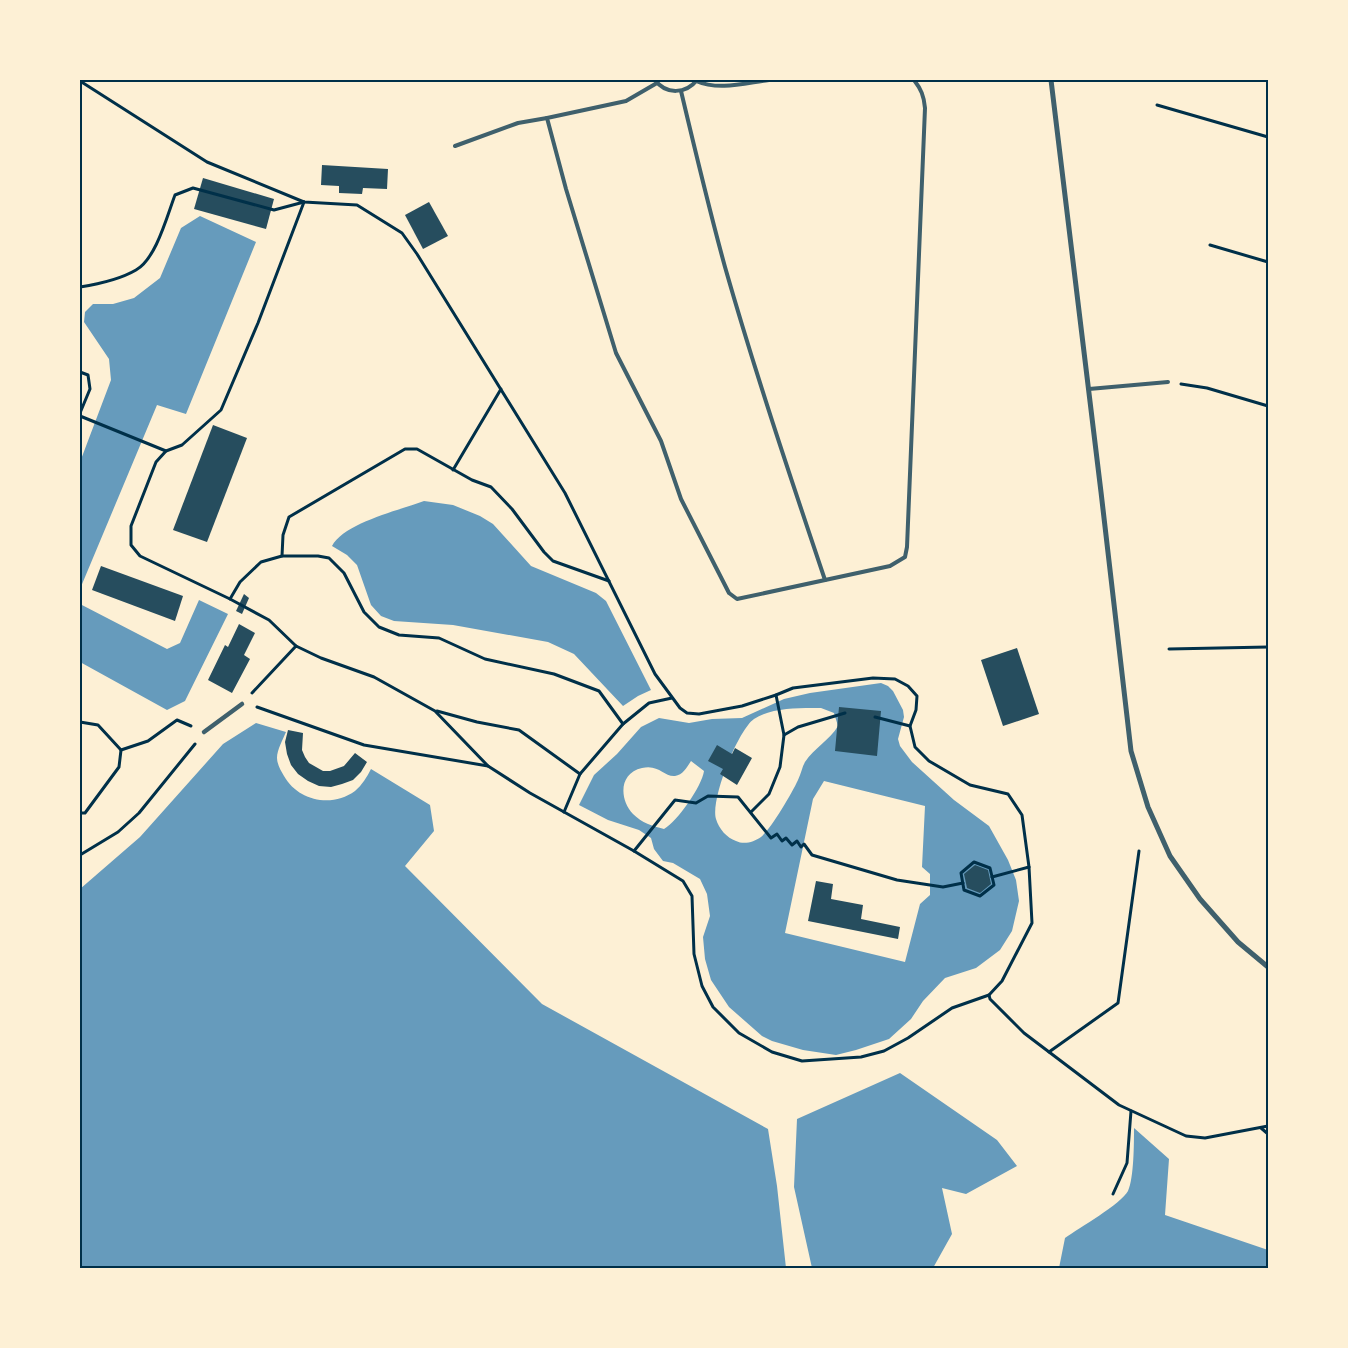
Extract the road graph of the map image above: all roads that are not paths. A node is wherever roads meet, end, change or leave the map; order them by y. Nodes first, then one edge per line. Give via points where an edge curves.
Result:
1 (768, 80) edge
2 (914, 80) edge
3 (1051, 80) edge
4 (656, 81) edge
5 (697, 81) edge
6 (681, 91) junction
7 (547, 118) junction
8 (455, 146) dead end
9 (1168, 382) road end
10 (1089, 390) junction
11 (825, 580) junction
12 (243, 703) road end
13 (204, 732) road end
14 (1268, 967) edge

1 - 5 lane via 716,86 706,86
2 - 11 lane via 921,89 925,108 907,547 905,556 890,566
3 - 10 street
4 - 6 lane via 664,88
4 - 7 lane via 626,101
5 - 6 lane
6 - 11 lane via 726,268
7 - 8 lane via 518,123
7 - 11 lane via 616,354 661,441 681,498 729,593 737,599
9 - 10 lane
10 - 14 street via 1131,750 1148,807 1170,856 1200,900 1238,942
12 - 13 street

